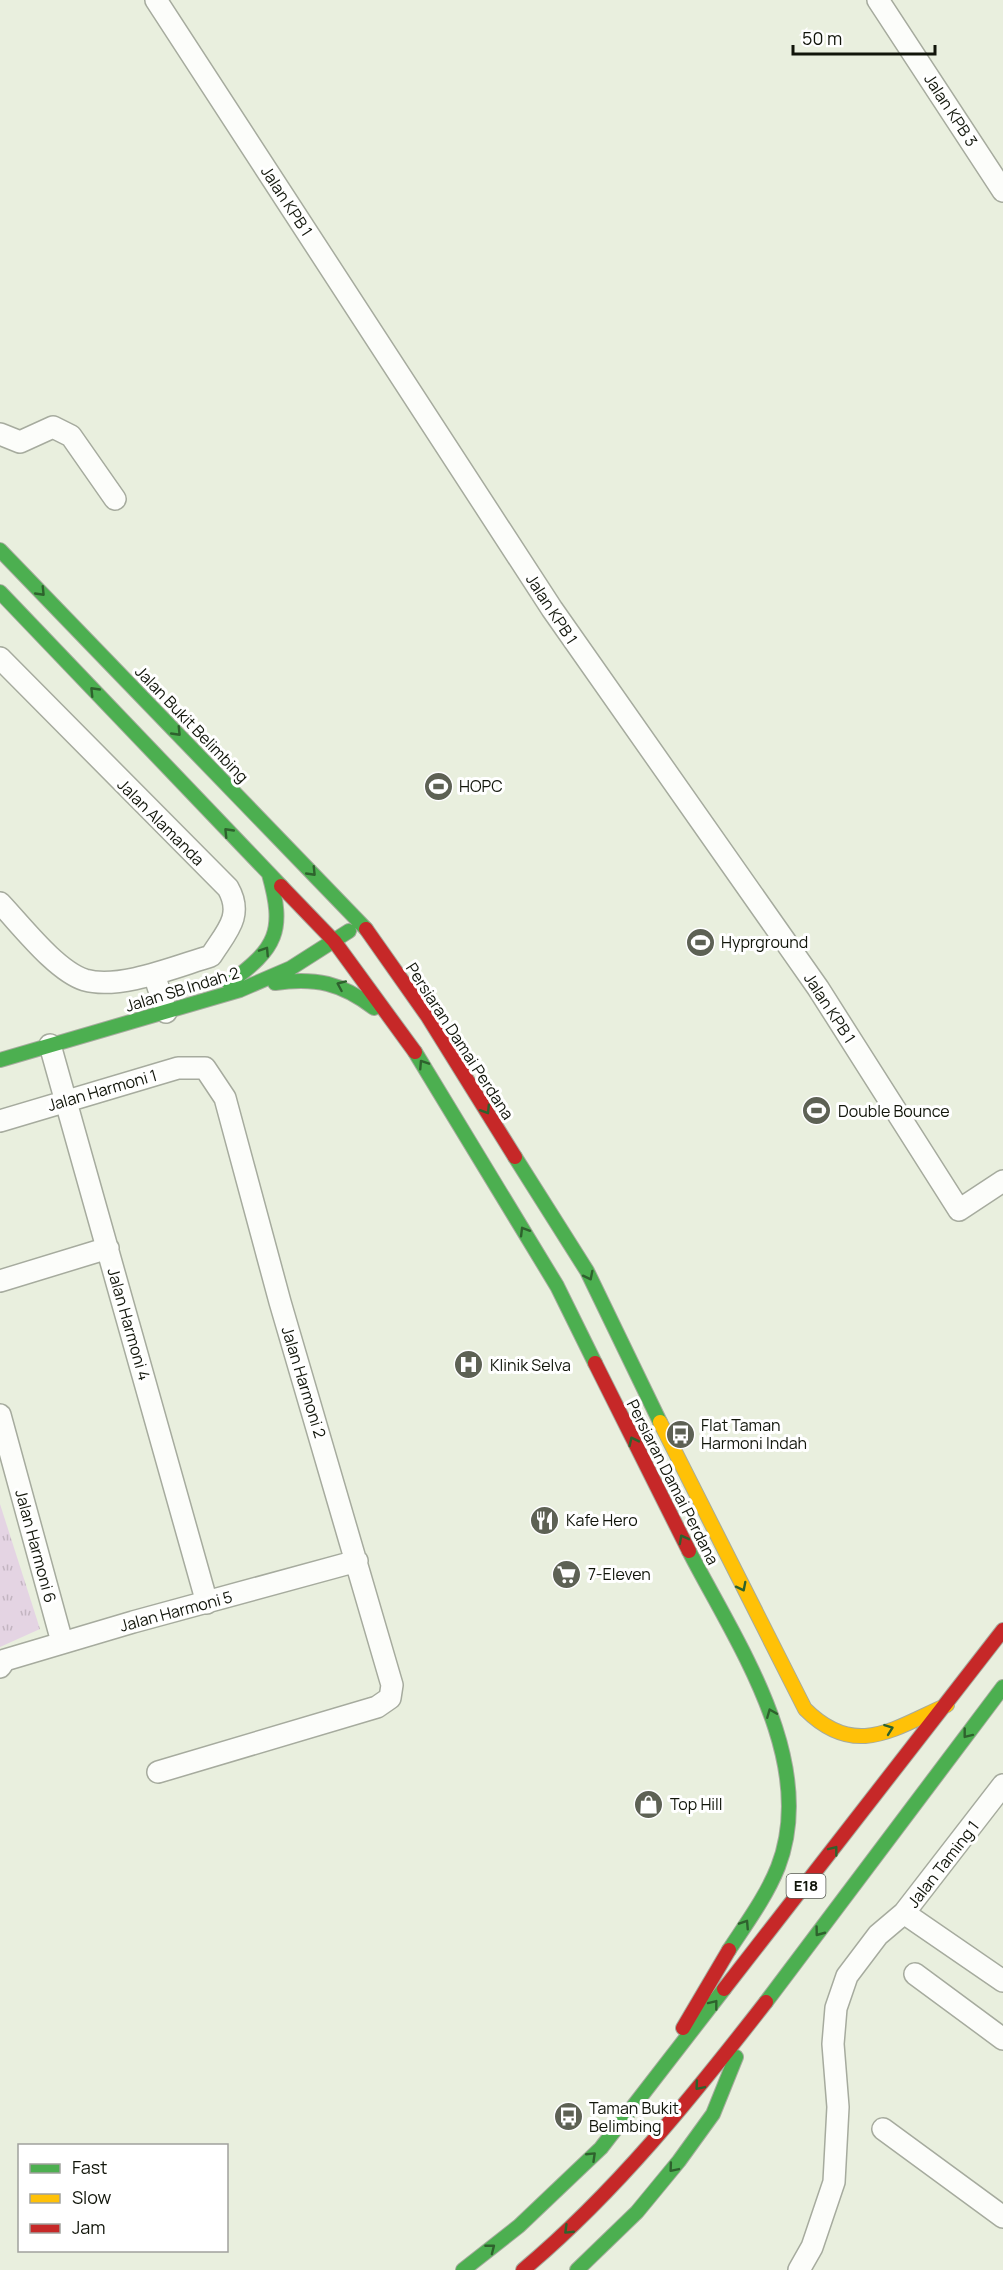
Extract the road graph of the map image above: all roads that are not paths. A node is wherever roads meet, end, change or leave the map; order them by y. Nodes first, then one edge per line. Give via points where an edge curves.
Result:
1 (156, 0) edge
2 (878, 0) edge
3 (1003, 191) edge
4 (0, 434) edge
5 (115, 499) dead end
6 (0, 550) edge
7 (0, 592) edge
8 (0, 658) edge
9 (269, 874) junction
10 (0, 903) edge
11 (361, 922) junction
12 (334, 941) junction
13 (154, 974) junction
14 (240, 990) junction
15 (204, 1001) junction
16 (166, 1012) junction
17 (403, 1033) junction
18 (50, 1045) junction
19 (0, 1060) edge
20 (205, 1068) joint
21 (66, 1100) junction
22 (0, 1121) edge
23 (1003, 1180) edge
24 (108, 1248) junction
25 (0, 1281) edge
26 (0, 1415) edge
27 (357, 1562) junction
28 (207, 1603) junction
29 (1003, 1630) edge
30 (62, 1642) junction
31 (0, 1668) edge
32 (1003, 1687) edge
33 (947, 1705) junction
34 (158, 1772) dead end
35 (1003, 1785) edge
36 (904, 1913) junction
37 (915, 1974) dead end
38 (1003, 1981) edge
39 (750, 2025) junction
40 (1003, 2039) edge
41 (665, 2066) junction
42 (884, 2129) dead end
43 (1003, 2217) edge
44 (462, 2270) edge
45 (523, 2270) edge
46 (577, 2270) edge
47 (799, 2270) edge

1 - 23 street, Jalan KPB 1 via 552,609 818,988 959,1210
2 - 3 street, Jalan KPB 3
4 - 5 street via 20,442 53,427 71,436
6 -> 11 main road, Jalan Bukit Belimbing
9 -> 7 main road
8 - 13 street, Jalan Alamanda via 228,888 234,899 234,919 211,956
9 - 12 main road
15 -> 9 main road via 257,963 272,940 278,912
10 - 13 street, Jalan Alamanda via 58,963 84,980 108,981
11 - 12 main road, Jalan SB Indah 2
11 -> 33 main road, Persiaran Damai Perdana via 428,1017 587,1271 805,1709 825,1729 854,1739 885,1731
12 - 14 main road, Jalan SB Indah 2 via 291,969
12 - 17 main road, Persiaran Damai Perdana
13 - 16 street
14 - 15 main road, Jalan SB Indah 2
17 -> 14 main road via 354,992 328,980 302,978
15 - 16 main road, Jalan SB Indah 2
16 - 18 main road, Jalan SB Indah 2
41 -> 17 main road, Persiaran Damai Perdana via 696,2000 770,1887 783,1849 788,1769 778,1729 557,1286
18 - 19 main road, Jalan SB Indah 2
18 - 21 street, Jalan Harmoni 4
20 - 21 street, Jalan Harmoni 1 via 178,1068
20 - 27 street, Jalan Harmoni 2 via 225,1098
21 - 22 street, Jalan Harmoni 1
21 - 24 street, Jalan Harmoni 4
24 - 25 street
24 - 28 street, Jalan Harmoni 4
26 - 30 street, Jalan Harmoni 6
27 - 28 street, Jalan Harmoni 5
27 - 34 street, Jalan Harmoni 2 via 392,1685 390,1698 378,1707
28 - 30 street, Jalan Harmoni 5
29 - 33 main road, E18
30 - 31 street, Jalan Harmoni 5 via 5,1660
32 -> 39 main road, E18
41 -> 33 main road, E18
35 - 36 street, Jalan Taming 1
36 - 38 street
36 - 47 street, Jalan Taming 1 via 878,1935 846,1976 836,2008 833,2044 838,2107 834,2182 812,2247
37 - 40 street
39 -> 45 main road, E18 via 630,2170
39 -> 46 main road via 713,2114 637,2212
44 -> 41 main road, E18 via 519,2226 601,2148
42 - 43 street

